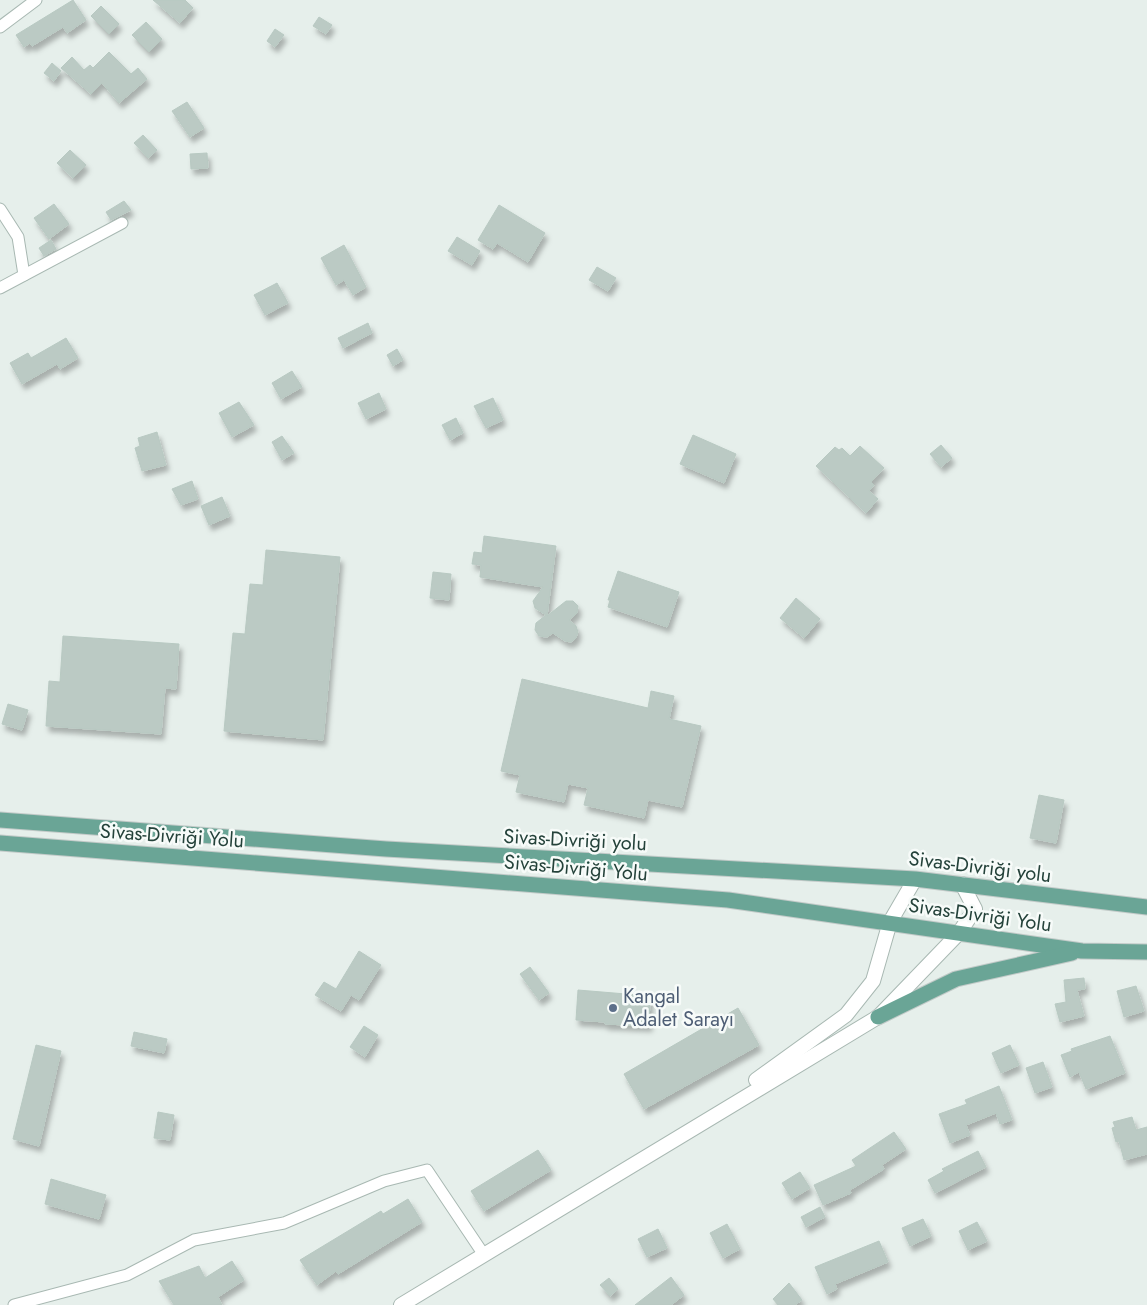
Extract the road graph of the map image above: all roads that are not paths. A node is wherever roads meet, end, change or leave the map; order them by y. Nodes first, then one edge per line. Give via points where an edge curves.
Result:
1 (36, 0) edge
2 (0, 27) edge
3 (0, 209) edge
4 (122, 223) dead end
5 (24, 276) junction
6 (0, 288) edge
7 (0, 820) edge
8 (0, 843) edge
9 (915, 879) junction
10 (962, 884) junction
11 (1147, 907) edge
12 (890, 922) junction
13 (960, 933) junction
14 (1082, 951) junction
15 (1147, 952) edge
16 (878, 1017) junction
17 (681, 1135) junction
18 (484, 1255) junction
19 (14, 1305) edge
20 (401, 1305) edge

1 - 2 street
3 - 5 street via 18,237
4 - 5 street
5 - 6 street
7 - 9 main road, Sivas-Divriği yolu via 386,849
8 - 12 main road, Sivas-Divriği Yolu via 728,900
9 - 10 main road, Sivas-Divriği yolu
9 - 12 street
10 - 11 main road, Sivas-Divriği yolu
10 - 13 street via 975,909
12 - 13 main road, Sivas-Divriği Yolu
12 - 17 street via 872,981 846,1015
13 - 14 main road, Sivas-Divriği Yolu
13 - 16 street
14 - 15 main road, Sivas-Divriği Yolu
14 - 16 main road via 956,979
16 - 17 street
17 - 18 street
18 - 19 street via 426,1170 384,1180 284,1223 194,1240 127,1275
18 - 20 street

